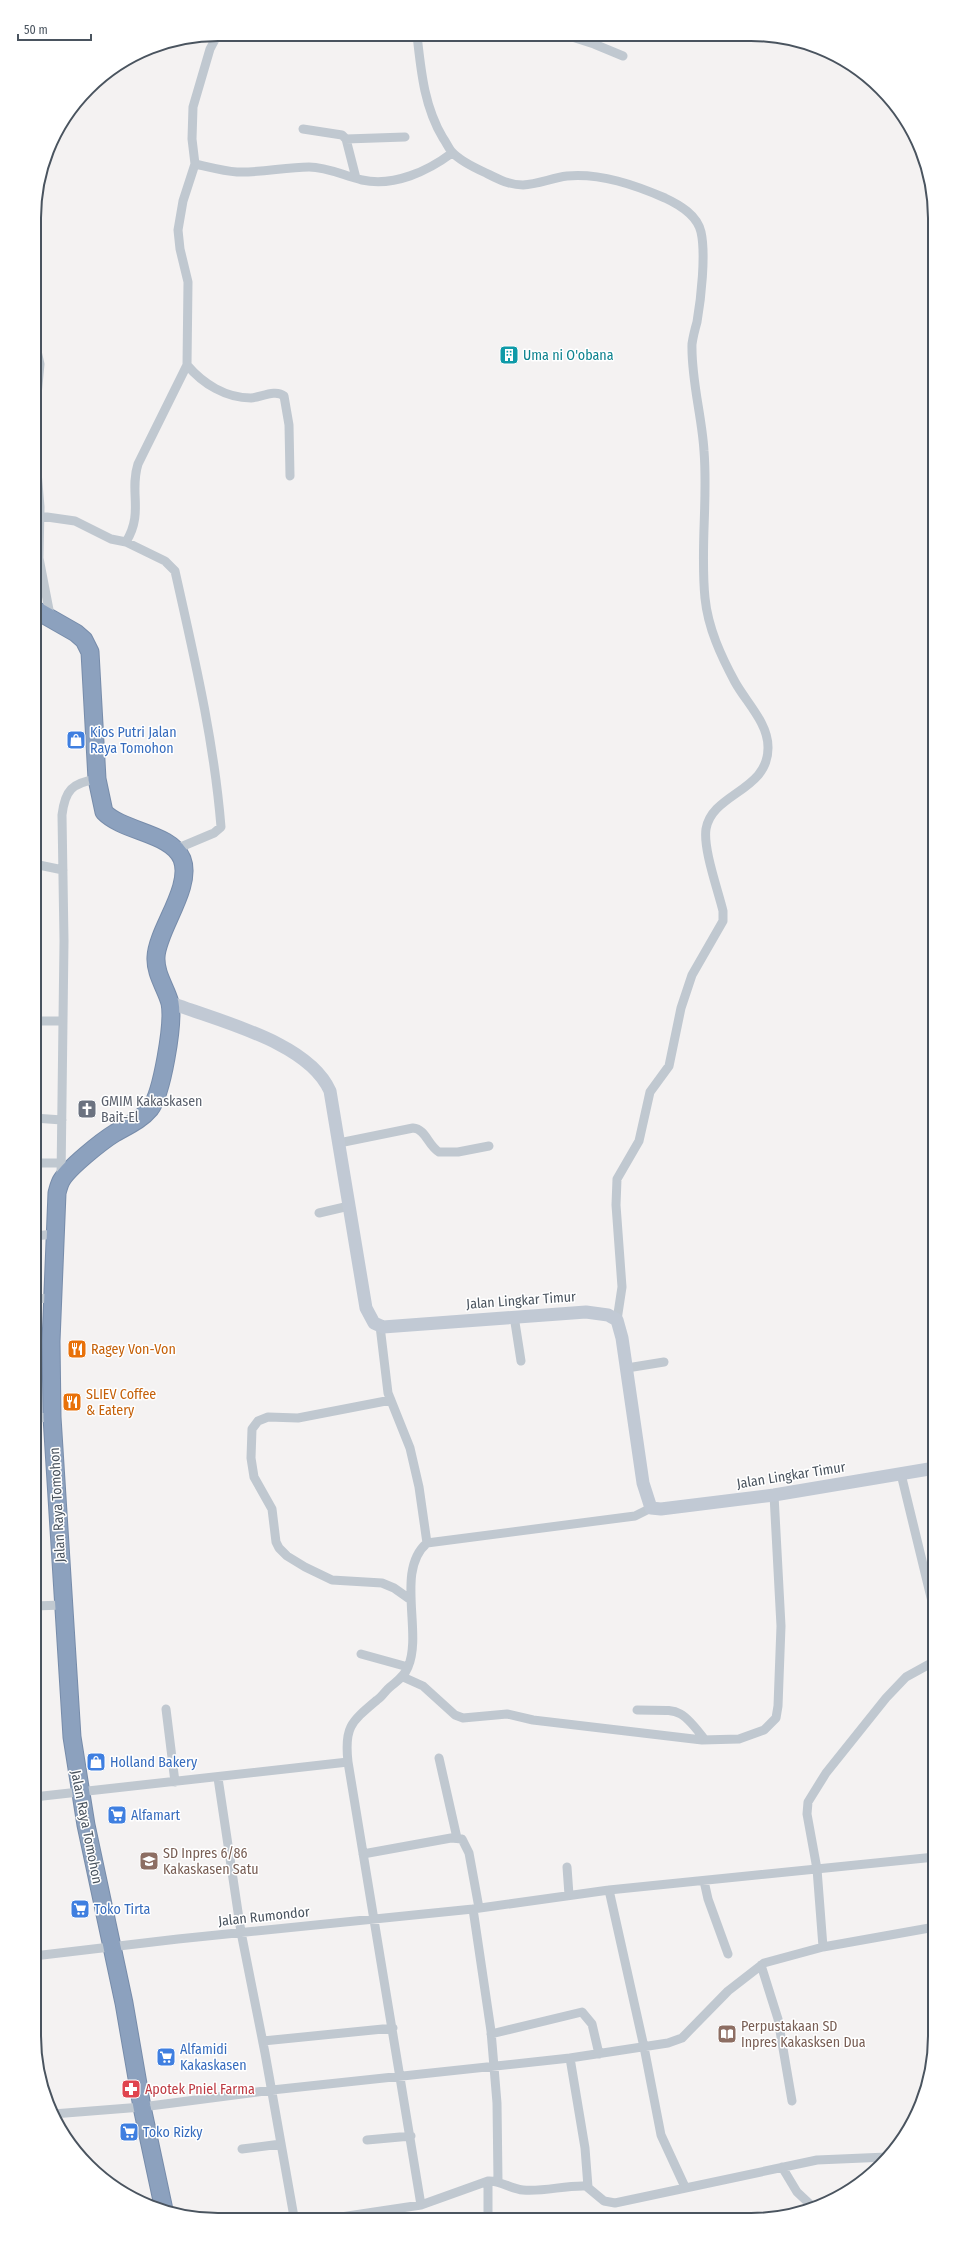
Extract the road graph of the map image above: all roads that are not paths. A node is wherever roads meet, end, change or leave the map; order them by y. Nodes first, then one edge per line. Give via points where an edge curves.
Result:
1 (214, 41) edge
2 (418, 41) edge
3 (585, 41) edge
4 (623, 56) dead end
5 (303, 129) dead end
6 (405, 137) dead end
7 (346, 139) junction
8 (452, 153) junction
9 (195, 164) junction
10 (356, 178) junction
11 (187, 365) junction
12 (290, 476) dead end
13 (41, 516) edge
14 (126, 542) junction
15 (41, 568) edge
16 (41, 614) edge
17 (51, 620) junction
18 (97, 779) junction
19 (176, 849) junction
20 (41, 865) edge
21 (63, 870) junction
22 (169, 1002) junction
23 (41, 1021) edge
24 (62, 1021) junction
25 (41, 1118) edge
26 (62, 1120) junction
27 (339, 1143) junction
28 (489, 1146) dead end
29 (41, 1163) edge
30 (61, 1163) junction
31 (61, 1181) junction
32 (349, 1206) junction
33 (319, 1213) dead end
34 (55, 1234) junction
35 (41, 1235) edge
36 (52, 1298) junction
37 (41, 1299) edge
38 (514, 1316) junction
39 (617, 1320) junction
40 (380, 1326) junction
41 (521, 1361) dead end
42 (664, 1362) dead end
43 (626, 1368) junction
44 (391, 1400) junction
45 (52, 1417) junction
46 (41, 1418) edge
47 (928, 1469) edge
48 (901, 1474) junction
49 (774, 1495) junction
50 (651, 1508) junction
51 (427, 1543) junction
52 (928, 1585) edge
53 (411, 1600) junction
54 (63, 1604) junction
55 (41, 1606) edge
56 (361, 1654) dead end
57 (928, 1665) edge
58 (408, 1667) junction
59 (403, 1677) junction
60 (166, 1709) dead end
61 (637, 1710) dead end
62 (705, 1740) junction
63 (438, 1758) dead end
64 (348, 1762) junction
65 (218, 1778) junction
66 (175, 1782) junction
67 (79, 1791) junction
68 (41, 1796) edge
69 (457, 1838) junction
70 (363, 1854) junction
71 (928, 1858) edge
72 (567, 1867) dead end
73 (817, 1869) junction
74 (704, 1880) junction
75 (609, 1890) junction
76 (569, 1895) junction
77 (476, 1909) junction
78 (373, 1919) junction
79 (928, 1928) edge
80 (241, 1932) junction
81 (112, 1947) junction
82 (823, 1947) junction
83 (728, 1954) dead end
84 (41, 1955) edge
85 (761, 1965) junction
86 (393, 2028) junction
87 (491, 2034) junction
88 (263, 2041) junction
89 (644, 2047) junction
90 (599, 2054) junction
91 (570, 2058) junction
92 (494, 2067) junction
93 (401, 2077) junction
94 (272, 2090) junction
95 (792, 2101) dead end
96 (142, 2107) junction
97 (59, 2114) edge
98 (411, 2136) junction
99 (367, 2140) dead end
100 (281, 2144) junction
101 (242, 2149) dead end
102 (880, 2157) edge
103 (782, 2167) junction
104 (488, 2181) junction
105 (498, 2181) junction
106 (588, 2187) junction
107 (685, 2188) junction
108 (809, 2203) edge
109 (163, 2204) edge
110 (422, 2205) junction
111 (293, 2213) edge
112 (372, 2213) edge
113 (488, 2213) edge

1 - 9 street via 193,108 192,139
2 - 8 street via 422,83 427,102 438,129
3 - 4 street
5 - 7 street via 342,135
6 - 7 street
7 - 10 street
8 - 10 street via 436,165 409,176 378,182
8 - 39 street via 477,169 509,184 524,185 571,176 619,181 681,206 694,219 701,231 702,265 697,320 692,343 706,484 703,557 707,613 714,638 735,681 765,731 768,754 756,778 714,810 706,828 723,921 692,975 681,1008 669,1066 650,1092 639,1141 617,1179 617,1225 622,1287
9 - 10 street via 236,172 320,167
9 - 11 street via 183,201 178,230 188,282
11 - 12 street via 204,383 221,392 245,397 278,393 284,396 289,425
11 - 14 street via 138,464 136,513 134,525
13 - 14 street via 75,521 111,539
14 - 19 street via 164,561 175,571 208,720 221,827 214,833
15 - 17 street
16 - 17 highway
17 - 18 highway via 76,633 84,640 90,652
18 - 19 highway via 104,812 107,815
18 - 21 street via 79,782 64,800
19 - 22 highway via 182,860 184,878 156,957
20 - 21 street
21 - 24 street
22 - 27 main road via 257,1034 302,1057 327,1084
22 - 31 highway via 172,1015 168,1042 153,1104 140,1118 102,1142
23 - 24 street
24 - 26 street
25 - 26 street
26 - 30 street
27 - 28 street via 413,1128 422,1132 439,1152 458,1152
27 - 32 main road
29 - 30 street
30 - 31 street
31 - 34 highway, Jalan Raya Tomohon via 57,1193
32 - 33 street
32 - 40 main road via 366,1308 374,1323
34 - 35 street
34 - 36 highway, Jalan Raya Tomohon
36 - 37 street
36 - 45 highway, Jalan Raya Tomohon
38 - 39 main road, Jalan Lingkar Timur via 586,1312 608,1315
38 - 40 main road, Jalan Lingkar Timur
38 - 41 street
39 - 43 main road
40 - 44 street via 383,1362
42 - 43 street
43 - 50 main road via 643,1483
44 - 51 street via 410,1448
44 - 53 street via 298,1418 262,1419 252,1429 252,1468 254,1477 272,1509 276,1542 287,1556 332,1580 382,1583
45 - 46 street
45 - 54 highway, Jalan Raya Tomohon
47 - 48 main road, Jalan Lingkar Timur
48 - 49 main road, Jalan Lingkar Timur
48 - 52 street
49 - 50 main road, Jalan Lingkar Timur via 661,1509
49 - 62 street via 780,1626 776,1718 764,1730 739,1739
50 - 51 street via 642,1514 628,1517
51 - 53 street via 421,1548 412,1573
53 - 58 street via 413,1650
54 - 55 street
54 - 67 highway, Jalan Raya Tomohon via 72,1737
56 - 58 street
57 - 73 street via 906,1676 816,1787 808,1802 807,1814
58 - 59 street
59 - 62 street via 423,1686 456,1715 463,1718 514,1715 533,1720
59 - 64 street via 362,1712 348,1729
60 - 66 street
61 - 62 street via 677,1711 692,1723
63 - 69 street
64 - 65 street
64 - 70 street
65 - 66 street
65 - 80 street
66 - 67 street
67 - 68 street
67 - 81 highway, Jalan Raya Tomohon
69 - 70 street
69 - 77 street via 465,1841 469,1853
70 - 78 street
71 - 73 street, Jalan Rumondor
72 - 76 street
73 - 74 street, Jalan Rumondor
73 - 82 street
74 - 75 street, Jalan Rumondor
74 - 83 street via 708,1899
75 - 76 street, Jalan Rumondor
75 - 89 street
76 - 77 street, Jalan Rumondor
77 - 78 street, Jalan Rumondor
77 - 87 street
78 - 80 street, Jalan Rumondor
78 - 86 street
79 - 82 street
80 - 81 street, Jalan Rumondor
80 - 88 street
81 - 84 street, Jalan Rumondor
81 - 96 highway, Jalan Raya Tomohon
82 - 85 street via 770,1960
85 - 89 street via 728,1991 682,2038
85 - 95 street via 778,2019
86 - 88 street
86 - 93 street
87 - 90 street via 582,2012 592,2024
87 - 92 street
88 - 94 street
89 - 90 street
89 - 107 street via 661,2135
90 - 91 street
91 - 92 street
91 - 106 street via 585,2148
92 - 93 street
92 - 105 street
93 - 94 street
93 - 98 street
94 - 96 street
94 - 100 street
96 - 97 street
96 - 109 highway, Jalan Raya Tomohon
98 - 99 street
98 - 110 street
100 - 101 street
100 - 111 street
102 - 103 street via 817,2160
103 - 107 street
103 - 108 street via 797,2192
104 - 105 street
104 - 110 street
104 - 113 street
105 - 106 street via 523,2190
106 - 107 street via 610,2203
110 - 112 street

